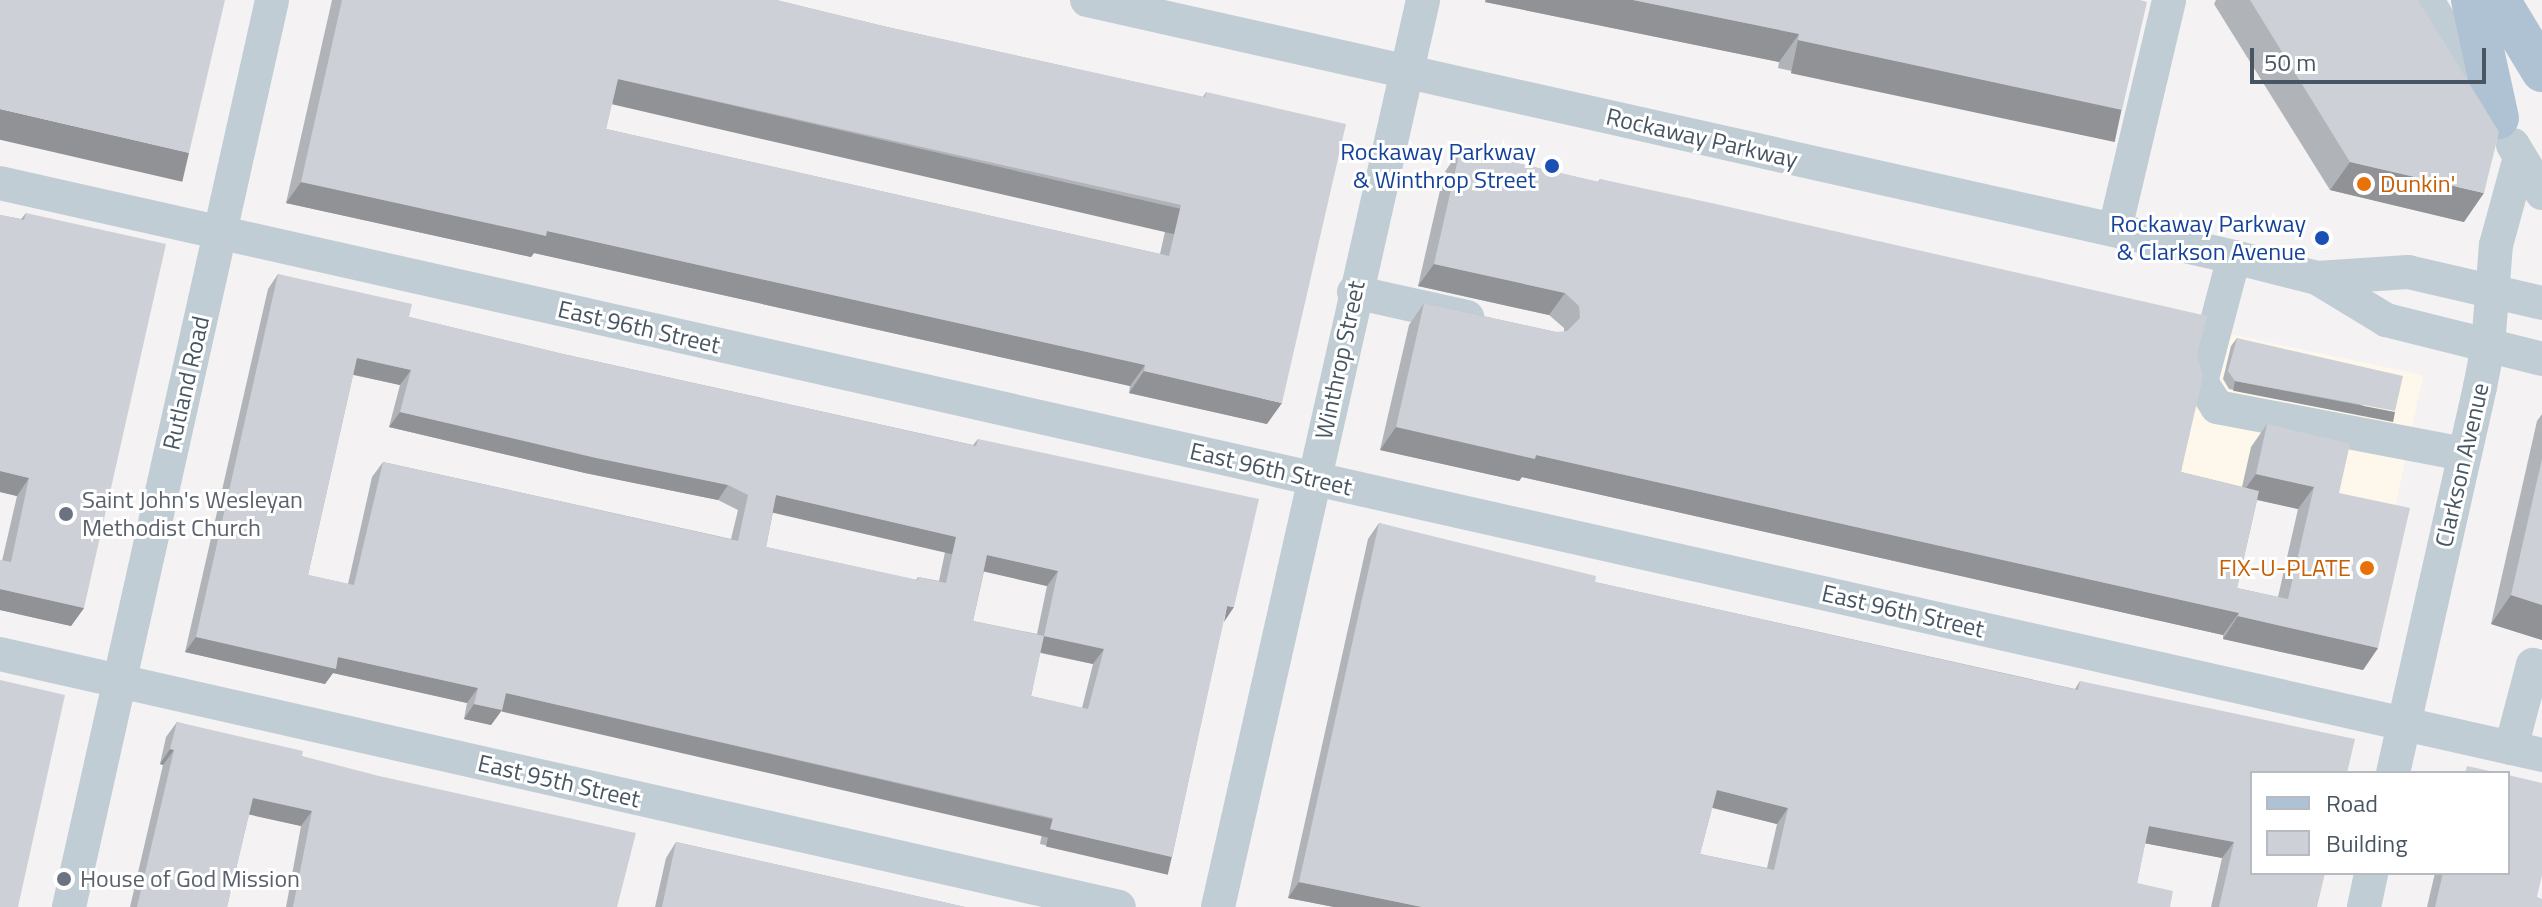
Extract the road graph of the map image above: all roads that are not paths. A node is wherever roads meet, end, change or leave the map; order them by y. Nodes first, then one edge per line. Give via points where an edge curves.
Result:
1 (272, 0) edge
2 (1087, 0) edge
3 (1423, 0) edge
4 (2169, 0) edge
5 (2427, 0) edge
6 (2472, 0) edge
7 (2499, 0) edge
8 (2542, 71) edge
9 (1407, 72) junction
10 (2498, 118) junction
11 (2520, 157) junction
12 (0, 183) edge
13 (2542, 193) edge
14 (2115, 229) junction
15 (220, 234) junction
16 (2234, 257) junction
17 (2317, 278) junction
18 (1354, 292) junction
19 (2492, 292) junction
20 (2542, 303) edge
21 (1500, 325) edge
22 (2488, 346) junction
23 (2542, 359) edge
24 (2464, 454) junction
25 (1315, 479) junction
26 (0, 654) edge
27 (2542, 667) edge
28 (120, 681) junction
29 (2404, 724) junction
30 (2527, 752) edge
31 (2393, 771) edge
32 (2371, 875) edge
33 (69, 907) edge
34 (1119, 907) edge
35 (1218, 907) edge
36 (2364, 907) edge

1 - 15 street, Rutland Road
2 - 9 street, Rockaway Parkway
3 - 9 street, Winthrop Street
4 - 14 street
5 - 10 street
6 - 10 main road
7 - 8 main road
9 - 14 street, Rockaway Parkway
9 - 18 street, Winthrop Street
10 - 11 street
11 - 13 street
11 - 19 street, Clarkson Avenue via 2496,245
12 - 15 street, East 96th Street
14 - 16 street, Rockaway Parkway
15 - 25 street, East 96th Street
15 - 28 street, Rutland Road
16 - 17 street, Rockaway Parkway
16 - 24 street via 2201,382 2217,407
17 - 19 street, Rockaway Parkway via 2408,272
17 - 22 street, Rockaway Parkway via 2386,320
18 - 21 street
18 - 25 street, Winthrop Street
19 - 20 street, Rockaway Parkway
19 - 22 street, Clarkson Avenue
22 - 23 street, Rockaway Parkway
22 - 24 street, Clarkson Avenue
24 - 29 street, Clarkson Avenue
25 - 29 street, East 96th Street
25 - 35 street, Winthrop Street
26 - 28 street, East 95th Street
27 - 30 street via 2533,665
28 - 33 street, Rutland Road
28 - 34 street, East 95th Street
29 - 30 street, East 96th Street
29 - 31 street, Clarkson Avenue
32 - 36 street

